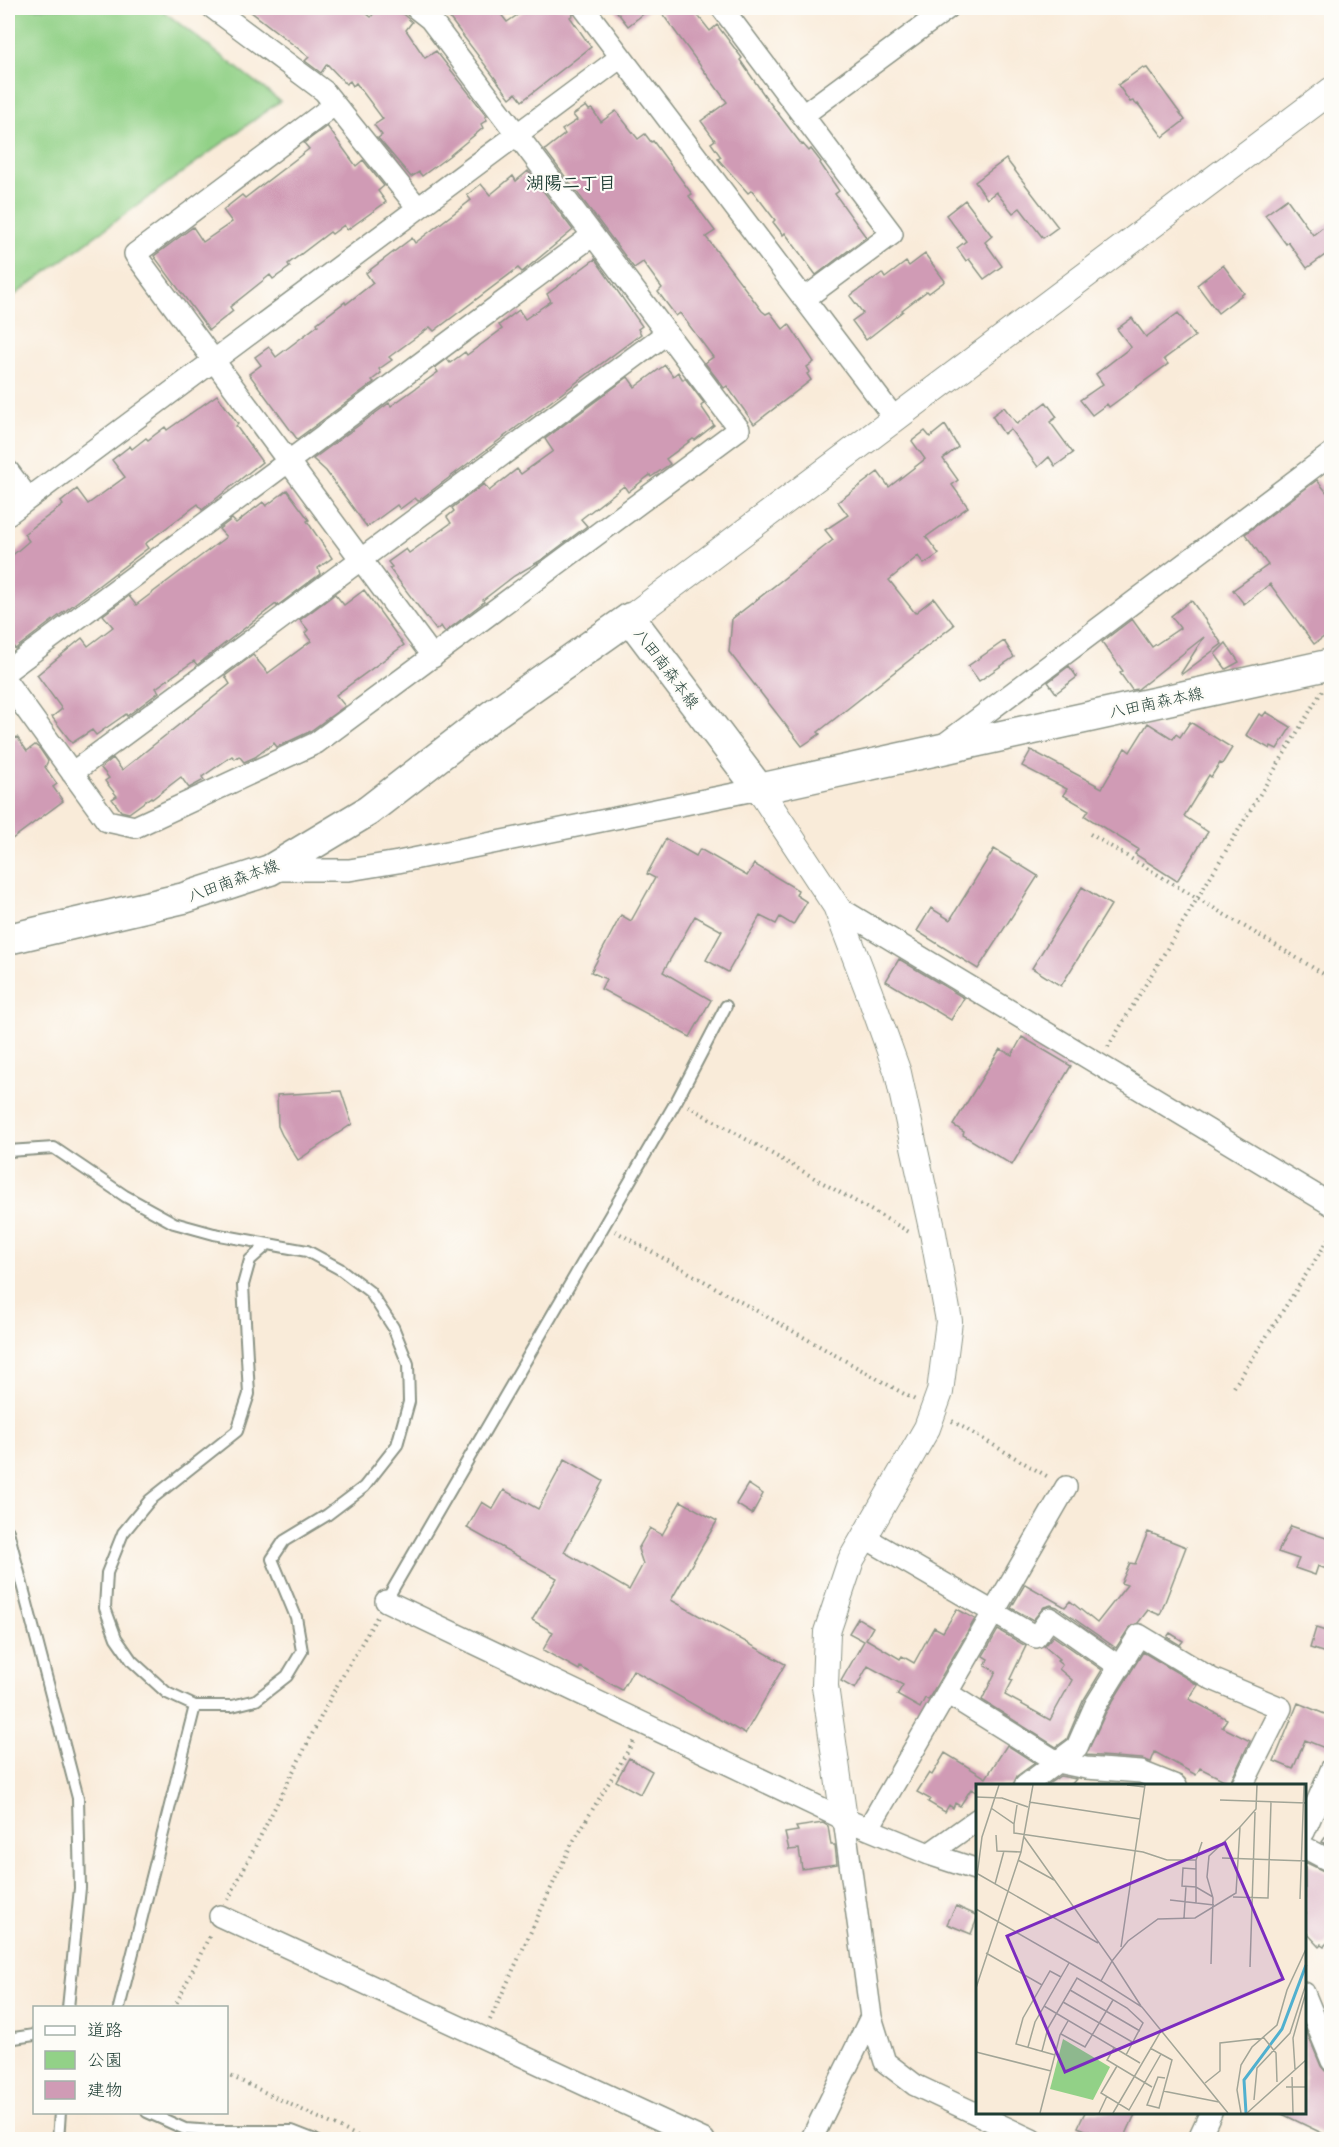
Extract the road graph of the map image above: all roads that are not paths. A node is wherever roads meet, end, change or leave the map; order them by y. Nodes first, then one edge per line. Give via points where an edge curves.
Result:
1 (213, 8) edge
2 (416, 8) edge
3 (584, 8) edge
4 (722, 8) edge
5 (948, 8) edge
6 (621, 57) junction
7 (1332, 90) edge
8 (334, 105) junction
9 (803, 115) junction
10 (517, 135) junction
11 (418, 208) junction
12 (593, 235) junction
13 (804, 299) junction
14 (667, 333) junction
15 (214, 360) junction
16 (895, 419) junction
17 (1332, 453) edge
18 (288, 461) junction
19 (8, 471) edge
20 (28, 498) junction
21 (8, 514) edge
22 (361, 560) junction
23 (630, 618) junction
24 (433, 657) junction
25 (8, 670) edge
26 (1328, 675) edge
27 (8, 684) edge
28 (937, 750) junction
29 (72, 773) junction
30 (759, 789) junction
31 (270, 870) junction
32 (836, 906) junction
33 (8, 939) edge
34 (726, 1006) dead end
35 (8, 1151) edge
36 (1332, 1205) edge
37 (267, 1245) junction
38 (1066, 1487) road end
39 (8, 1531) edge
40 (864, 1537) junction
41 (386, 1601) joint
42 (994, 1612) junction
43 (1120, 1666) junction
44 (947, 1693) junction
45 (195, 1706) junction
46 (1057, 1762) junction
47 (1332, 1768) edge
48 (1026, 1784) edge
49 (1172, 1784) edge
50 (1243, 1784) edge
51 (844, 1819) junction
52 (976, 1820) edge
53 (868, 1829) junction
54 (1306, 1830) edge
55 (1306, 1848) edge
56 (929, 1854) junction
57 (1332, 1862) edge
58 (976, 1869) edge
59 (220, 1916) road end
60 (1306, 1996) edge
61 (69, 2006) edge
62 (119, 2006) edge
63 (871, 2017) junction
64 (33, 2035) edge
65 (8, 2039) edge
66 (1332, 2061) edge
67 (976, 2113) edge
68 (60, 2114) edge
69 (151, 2114) edge
70 (978, 2114) edge
71 (1210, 2114) edge
72 (58, 2139) edge
73 (315, 2139) edge
74 (704, 2139) edge
75 (812, 2139) edge
76 (1032, 2139) edge
77 (1198, 2139) edge

1 - 8 street via 324,91
2 - 10 street via 430,19
3 - 6 street
4 - 9 street
5 - 9 street
6 - 10 street
6 - 13 street
7 - 16 street
8 - 11 street
8 - 15 street via 135,254
9 - 13 street via 892,234
10 - 11 street
10 - 12 street
11 - 15 street
12 - 14 street
12 - 18 street
13 - 16 street
14 - 22 street
14 - 24 street via 739,429
15 - 18 street
15 - 20 street
16 - 23 street
17 - 28 street
18 - 22 street
18 - 25 street
19 - 20 street
20 - 21 street
22 - 24 street
22 - 29 street
23 - 30 main road, 八田南森本線
23 - 31 main road, 八田南森本線 via 491,716 369,811
24 - 29 street via 316,743 135,827 107,821
26 - 28 main road, 八田南森本線
27 - 29 street
28 - 30 main road, 八田南森本線
30 - 31 street via 350,870
30 - 32 street
31 - 33 main road, 八田南森本線 via 184,898
32 - 36 street
32 - 40 street via 898,1073 949,1321 940,1392 927,1428
34 - 41 lane via 677,1100
35 - 37 lane via 54,1148 125,1196 174,1223
37 - 45 lane via 250,1260 243,1285 249,1394 237,1431 150,1500 123,1533 107,1574 105,1608 116,1638 132,1661 167,1693
37 - 45 lane via 307,1251 370,1292 393,1327 408,1364 409,1402 397,1445 364,1487 284,1541 272,1559 296,1617 302,1651 286,1676 256,1700 232,1706
38 - 42 street
39 - 61 lane via 78,1798 80,1888
40 - 42 street
40 - 51 street via 851,1560 827,1632 825,1686
41 - 51 street
42 - 43 street via 1036,1637 1050,1618
42 - 44 street
43 - 46 street via 1095,1706 1077,1748
43 - 50 street via 1139,1635 1212,1679 1281,1708
44 - 46 street
44 - 53 street
45 - 62 lane
46 - 48 street
46 - 49 street via 1142,1772
47 - 54 street
51 - 53 street
51 - 63 street
52 - 56 street
53 - 56 street
55 - 57 street
56 - 58 street
59 - 74 street
60 - 66 street
63 - 67 street via 885,2062 915,2085
63 - 75 street
64 - 65 lane
68 - 72 lane
69 - 73 lane via 185,2129 292,2131
70 - 76 street
71 - 77 street

